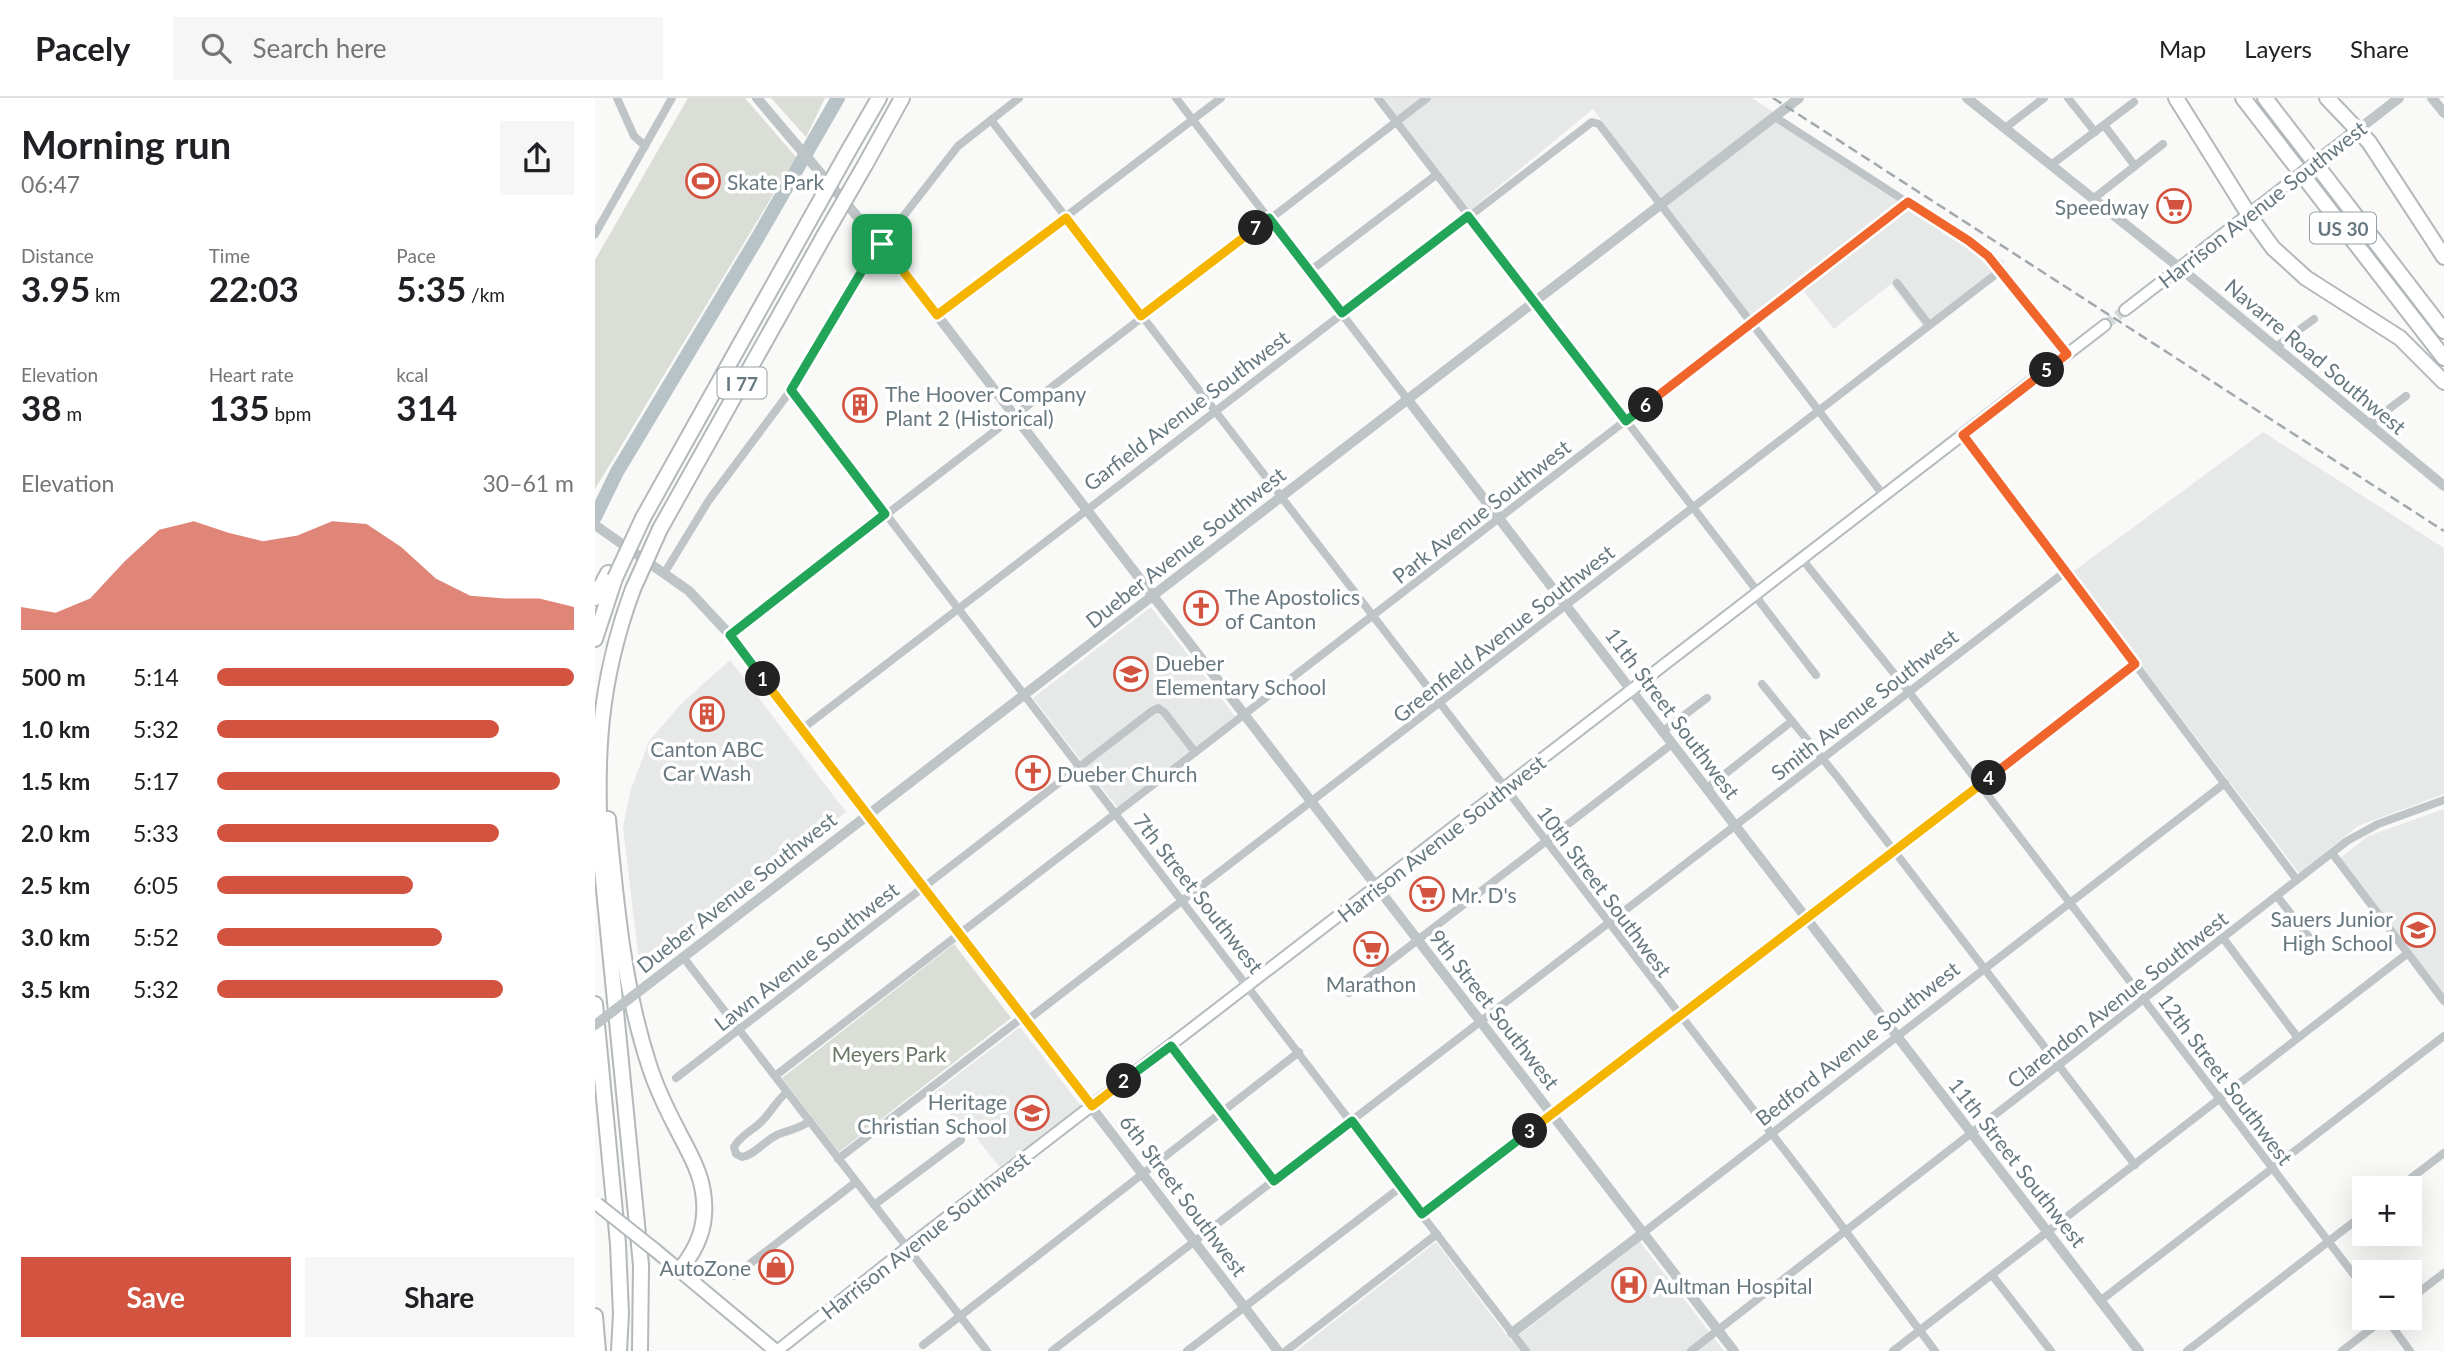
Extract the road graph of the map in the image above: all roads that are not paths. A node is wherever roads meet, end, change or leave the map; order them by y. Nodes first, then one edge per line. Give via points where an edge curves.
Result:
1 (617, 98) edge
2 (672, 98) edge
3 (757, 98) edge
4 (879, 98) edge
5 (902, 98) edge
6 (1019, 98) edge
7 (1176, 98) edge
8 (1221, 98) edge
9 (1378, 98) edge
10 (1427, 98) edge
11 (1799, 98) edge
12 (1967, 98) edge
13 (2044, 98) edge
14 (2068, 98) edge
15 (2176, 98) edge
16 (2243, 98) edge
17 (2265, 98) edge
18 (2327, 98) edge
19 (2399, 98) edge
20 (2432, 98) edge
21 (2134, 102) dead end
22 (2444, 113) edge
23 (1775, 117) junction
24 (991, 120) junction
25 (1193, 120) junction
26 (1396, 121) junction
27 (2104, 125) junction
28 (2005, 128) junction
29 (2359, 129) junction
30 (2095, 132) junction
31 (2163, 144) dead end
32 (645, 146) junction
33 (2050, 165) junction
34 (2135, 166) junction
35 (1436, 174) junction
36 (2093, 199) junction
37 (1908, 202) junction
38 (1661, 205) junction
39 (2249, 215) junction
40 (1468, 216) junction
41 (1066, 218) junction
42 (1269, 218) junction
43 (595, 234) edge
44 (882, 244) junction
45 (2444, 257) edge
46 (2180, 268) junction
47 (1310, 271) junction
48 (2000, 271) junction
49 (1897, 283) dead end
50 (1535, 302) junction
51 (2125, 310) tunnel mouth
52 (1342, 313) junction
53 (937, 315) junction
54 (1141, 316) junction
55 (2313, 319) dead end
56 (1752, 323) junction
57 (1929, 325) junction
58 (2105, 325) tunnel mouth
59 (2444, 331) edge
60 (2276, 347) junction
61 (2067, 354) junction
62 (2444, 358) edge
63 (2444, 382) edge
64 (791, 390) junction
65 (2406, 396) dead end
66 (1408, 400) junction
67 (1820, 410) junction
68 (1215, 411) junction
69 (1014, 415) junction
70 (1626, 421) junction
71 (2369, 424) junction
72 (1963, 435) junction
73 (2444, 486) edge
74 (1884, 496) junction
75 (1280, 498) junction
76 (1693, 508) junction
77 (1086, 509) junction
78 (885, 514) junction
79 (1500, 518) junction
80 (595, 525) edge
81 (1802, 559) junction
82 (665, 572) junction
83 (2065, 572) junction
84 (611, 576) junction
85 (1757, 594) junction
86 (1153, 596) junction
87 (595, 598) edge
88 (1566, 605) junction
89 (958, 608) junction
90 (1372, 617) junction
91 (730, 635) junction
92 (595, 639) edge
93 (2135, 664) junction
94 (1816, 675) dead end
95 (1762, 684) dead end
96 (1632, 690) junction
97 (1909, 692) junction
98 (1024, 695) junction
99 (1707, 698) dead end
100 (1439, 704) junction
101 (1244, 715) junction
102 (1792, 721) junction
103 (802, 729) junction
104 (1663, 732) junction
105 (1672, 744) junction
106 (1195, 752) junction
107 (1822, 759) junction
108 (598, 762) junction
109 (1080, 767) junction
110 (2225, 783) junction
111 (1980, 785) junction
112 (1504, 788) junction
113 (1706, 789) junction
114 (2444, 800) edge
115 (1312, 802) junction
116 (1116, 813) junction
117 (867, 816) junction
118 (1734, 826) junction
119 (1546, 842) junction
120 (1894, 851) junction
121 (2332, 853) junction
122 (2297, 880) junction
123 (923, 887) junction
124 (1377, 887) junction
125 (2277, 896) junction
126 (1183, 900) junction
127 (2070, 903) junction
128 (1805, 918) junction
129 (1608, 923) junction
130 (959, 934) junction
131 (2223, 938) junction
132 (1418, 940) junction
133 (2312, 941) dead end
134 (2408, 953) junction
135 (683, 957) junction
136 (1985, 968) junction
137 (1249, 986) junction
138 (1349, 993) dead end
139 (2144, 1001) junction
140 (2444, 1001) edge
141 (595, 1004) edge
142 (1679, 1016) junction
143 (1025, 1019) junction
144 (1481, 1021) junction
145 (595, 1025) edge
146 (740, 1030) junction
147 (1897, 1036) junction
148 (2444, 1036) edge
149 (2298, 1038) junction
150 (1171, 1046) junction
151 (1299, 1052) junction
152 (595, 1053) edge
153 (2059, 1066) junction
154 (775, 1076) junction
155 (676, 1078) dead end
156 (787, 1091) junction
157 (2219, 1099) junction
158 (1092, 1106) junction
159 (605, 1107) junction
160 (1222, 1112) junction
161 (1552, 1114) junction
162 (810, 1121) junction
163 (1352, 1121) junction
164 (1771, 1134) junction
165 (1972, 1134) junction
166 (961, 1140) dead end
167 (2444, 1153) edge
168 (838, 1159) junction
169 (2135, 1165) junction
170 (2272, 1168) junction
171 (1143, 1173) junction
172 (2414, 1176) edge
173 (1274, 1181) junction
174 (856, 1182) junction
175 (1401, 1187) junction
176 (596, 1203) edge
177 (874, 1205) junction
178 (1422, 1214) junction
179 (2352, 1224) edge
180 (1846, 1232) junction
181 (1643, 1233) junction
182 (2047, 1233) junction
183 (1437, 1234) junction
184 (1195, 1241) junction
185 (2329, 1242) junction
186 (907, 1248) junction
187 (680, 1271) junction
188 (2352, 1272) edge
189 (2444, 1273) edge
190 (1992, 1275) junction
191 (734, 1276) dead end
192 (2422, 1290) edge
193 (2100, 1301) junction
194 (1244, 1307) junction
195 (595, 1316) edge
196 (960, 1316) junction
197 (1718, 1330) junction
198 (1919, 1330) junction
199 (2370, 1330) edge
200 (2395, 1330) edge
201 (1512, 1333) junction
202 (923, 1345) dead end
203 (598, 1351) edge
204 (619, 1351) edge
205 (640, 1351) edge
206 (776, 1351) edge
207 (987, 1351) edge
208 (1052, 1351) edge
209 (1187, 1351) edge
210 (1278, 1351) edge
211 (1286, 1351) edge
212 (1526, 1351) edge
213 (1691, 1351) edge
214 (1734, 1351) edge
215 (1893, 1351) edge
216 (1935, 1351) edge
217 (2051, 1351) edge
218 (2139, 1351) edge
219 (2187, 1351) edge
220 (2342, 1351) edge
221 (2410, 1351) edge

1 - 32 street via 634,136
2 - 32 street
3 - 44 street, 9th Street Southwest
4 - 84 highway, I 77, bridge via 640,515
5 - 108 highway, I 77, bridge via 660,530 616,638 600,723
6 - 24 street
7 - 25 street, 11th Street Southwest
8 - 25 street
9 - 26 street
10 - 26 street
11 - 23 street, Dueber Avenue Southwest
12 - 28 street, Navarre Road Southwest
13 - 28 street
14 - 30 street
15 - 39 highway
16 - 62 highway, US 30
17 - 59 highway, US 30
18 - 29 highway
19 - 29 street, Harrison Avenue Southwest
20 - 22 street
21 - 27 street
23 - 37 street
23 - 38 street, Dueber Avenue Southwest
24 - 41 street, 10th Street Southwest
24 - 44 street via 950,154
25 - 41 street
25 - 42 street, 11th Street Southwest
26 - 35 street
26 - 42 street
27 - 30 street
27 - 34 street
28 - 33 street, Navarre Road Southwest
29 - 39 main road, Harrison Avenue Southwest, bridge
29 - 45 highway
30 - 33 street
31 - 34 street
32 - 43 street
33 - 36 street, Navarre Road Southwest
34 - 36 street
35 - 40 street
35 - 47 street
36 - 46 street, Navarre Road Southwest
37 - 48 street via 1978,248
37 - 56 street, Park Avenue Southwest
38 - 40 street, Garfield Avenue Southwest via 1599,124 1592,122
38 - 50 street, Dueber Avenue Southwest
38 - 56 street
39 - 46 main road, Harrison Avenue Southwest
39 - 63 highway via 2293,268 2400,338
40 - 50 street
40 - 52 street, Garfield Avenue Southwest
41 - 53 street
41 - 54 street, 10th Street Southwest
42 - 47 street, 11th Street Southwest
42 - 54 street
44 - 53 street, 9th Street Southwest
44 - 64 street
46 - 51 main road, Harrison Avenue Southwest
46 - 60 street, Navarre Road Southwest
47 - 52 street, 11th Street Southwest
48 - 57 street, Greenfield Avenue Southwest
48 - 61 street
49 - 57 street
50 - 66 street, Dueber Avenue Southwest
50 - 70 street
52 - 66 street, 11th Street Southwest
52 - 68 street, Garfield Avenue Southwest
53 - 69 street, 9th Street Southwest
54 - 68 street, 10th Street Southwest
54 - 69 street
55 - 60 street
56 - 67 street
56 - 70 street, Park Avenue Southwest
57 - 67 street, Greenfield Avenue Southwest
58 - 61 main road, Harrison Avenue Southwest
60 - 71 street, Navarre Road Southwest
61 - 72 main road, Harrison Avenue Southwest
64 - 78 street, 7th Street Southwest
64 - 82 street via 709,500
65 - 71 street
66 - 75 street, Dueber Avenue Southwest
66 - 79 street, 11th Street Southwest
67 - 74 street
67 - 76 street, Greenfield Avenue Southwest
68 - 75 street, 10th Street Southwest
68 - 77 street, Garfield Avenue Southwest
69 - 77 street, 9th Street Southwest
69 - 78 street
70 - 76 street
70 - 79 street, Park Avenue Southwest
71 - 73 street, Navarre Road Southwest
72 - 74 main road, Harrison Avenue Southwest
72 - 83 street
74 - 81 main road, Harrison Avenue Southwest
75 - 86 street, Dueber Avenue Southwest
75 - 90 street, 10th Street Southwest
76 - 85 street
76 - 88 street, Greenfield Avenue Southwest
77 - 86 street, 9th Street Southwest
77 - 89 street, Garfield Avenue Southwest
78 - 89 street, 7th Street Southwest
78 - 91 street
79 - 88 street, 11th Street Southwest
79 - 90 street, Park Avenue Southwest
80 - 82 street, 6th Street Southwest
81 - 85 main road, Harrison Avenue Southwest
81 - 97 street, 12th Street Southwest
82 - 91 street, 6th Street Southwest
83 - 93 street
83 - 97 street, Smith Avenue Southwest
84 - 87 highway
84 - 92 highway, I 77
85 - 94 street
85 - 96 main road, Harrison Avenue Southwest
86 - 98 street, Dueber Avenue Southwest
86 - 101 street, 9th Street Southwest
88 - 96 street, 11th Street Southwest
88 - 100 street, Greenfield Avenue Southwest
89 - 98 street, 7th Street Southwest
89 - 103 street, Garfield Avenue Southwest
90 - 100 street, 10th Street Southwest
90 - 101 street, Park Avenue Southwest
91 - 103 street, 6th Street Southwest
93 - 110 street
93 - 111 street
95 - 102 street
96 - 104 street, 11th Street Southwest
96 - 112 main road, Harrison Avenue Southwest
97 - 107 street, Smith Avenue Southwest
97 - 111 street, 12th Street Southwest
98 - 109 street, 7th Street Southwest
98 - 117 street, Dueber Avenue Southwest
99 - 104 street
100 - 112 street, 10th Street Southwest
100 - 115 street, Greenfield Avenue Southwest
101 - 106 street, Park Avenue Southwest
101 - 115 street, 9th Street Southwest
102 - 107 street
102 - 113 street
103 - 117 street, 6th Street Southwest
104 - 105 street, 11th Street Southwest
105 - 113 street, 11th Street Southwest
105 - 119 street
106 - 109 street, Lawn Avenue Southwest via 1158,708
106 - 116 street, Park Avenue Southwest
107 - 118 street, Smith Avenue Southwest
107 - 120 street
108 - 187 highway via 635,1019 652,1076 703,1189 702,1233
108 - 205 highway, I 77 via 601,859 641,1265
109 - 116 street, 7th Street Southwest
109 - 123 street, Lawn Avenue Southwest
110 - 122 street
110 - 127 street, Bedford Avenue Southwest
111 - 120 street
111 - 127 street, 12th Street Southwest
112 - 119 street, 10th Street Southwest
112 - 124 main road, Harrison Avenue Southwest
113 - 118 street, 11th Street Southwest
114 - 121 street, Clarendon Avenue Southwest via 2378,824
115 - 124 street, 9th Street Southwest
115 - 126 street, Greenfield Avenue Southwest
116 - 126 street, 7th Street Southwest
116 - 130 street, Park Avenue Southwest
117 - 123 street, 6th Street Southwest
117 - 135 street, Dueber Avenue Southwest
118 - 128 street, 11th Street Southwest
118 - 129 street, Smith Avenue Southwest
119 - 129 street, 10th Street Southwest
119 - 132 street
120 - 128 street
120 - 136 street
121 - 122 street, Clarendon Avenue Southwest
121 - 134 street
122 - 125 street, Clarendon Avenue Southwest
123 - 130 street, 6th Street Southwest
123 - 146 street, Lawn Avenue Southwest
124 - 132 street, 9th Street Southwest
124 - 137 main road, Harrison Avenue Southwest
125 - 131 street, Clarendon Avenue Southwest
125 - 133 street
126 - 137 street, 7th Street Southwest
126 - 143 street, Greenfield Avenue Southwest
127 - 136 street, Bedford Avenue Southwest
127 - 139 street, 12th Street Southwest
128 - 142 street
128 - 147 street, 11th Street Southwest
129 - 142 street, 10th Street Southwest
129 - 144 street, Smith Avenue Southwest
130 - 143 street, 6th Street Southwest
130 - 154 street, Park Avenue Southwest
131 - 139 street, Clarendon Avenue Southwest
131 - 149 street
132 - 138 street
132 - 144 street, 9th Street Southwest
134 - 140 street
134 - 149 street
135 - 145 street, Dueber Avenue Southwest, bridge
135 - 146 street
136 - 147 street, Bedford Avenue Southwest
136 - 153 street
137 - 150 main road, Harrison Avenue Southwest
137 - 151 street, 7th Street Southwest
139 - 153 street, Clarendon Avenue Southwest
139 - 157 street, 12th Street Southwest
141 - 159 highway
142 - 161 street
142 - 164 street, 10th Street Southwest
143 - 158 street, 6th Street Southwest
143 - 168 street, Greenfield Avenue Southwest
144 - 161 street, 9th Street Southwest
144 - 163 street, Smith Avenue Southwest
146 - 154 street
146 - 155 street, Lawn Avenue Southwest
147 - 164 street, Bedford Avenue Southwest
147 - 165 street, 11th Street Southwest
148 - 170 street
149 - 157 street
150 - 158 main road, Harrison Avenue Southwest
150 - 160 street
151 - 160 street
151 - 163 street, 7th Street Southwest
152 - 159 highway
153 - 165 street, Clarendon Avenue Southwest
153 - 169 street
154 - 156 street
156 - 162 street
156 - 162 street via 761,1122 737,1141 736,1154 748,1156 775,1136
157 - 169 street
157 - 170 street, 12th Street Southwest
158 - 171 street, 6th Street Southwest
158 - 186 main road, Harrison Avenue Southwest
159 - 204 highway via 619,1258
160 - 171 street
160 - 173 street
161 - 178 street
161 - 181 street, 9th Street Southwest
162 - 168 street
163 - 173 street, Smith Avenue Southwest
163 - 175 street, 7th Street Southwest
164 - 180 street, 10th Street Southwest
164 - 181 street, Bedford Avenue Southwest
165 - 180 street, Clarendon Avenue Southwest
165 - 182 street, 11th Street Southwest
166 - 177 street
167 - 172 street
168 - 174 street
169 - 182 street
170 - 185 street, 12th Street Southwest
170 - 193 street
171 - 184 street, 6th Street Southwest
171 - 196 street
173 - 184 street, Smith Avenue Southwest
174 - 177 street
174 - 191 street
175 - 178 street, 7th Street Southwest
175 - 194 street
176 - 187 main road, bridge
177 - 186 street
178 - 183 street, 7th Street Southwest
179 - 185 street
180 - 197 street, Clarendon Avenue Southwest
180 - 198 street, 10th Street Southwest
181 - 197 street, 9th Street Southwest
181 - 201 street, Bedford Avenue Southwest
182 - 190 street
182 - 193 street, 11th Street Southwest
183 - 201 street, 7th Street Southwest
183 - 211 street
184 - 194 street, 6th Street Southwest
184 - 208 street, Smith Avenue Southwest
185 - 188 street, 12th Street Southwest
185 - 219 street
186 - 196 street
186 - 206 main road, Harrison Avenue Southwest
187 - 206 main road
189 - 192 street
190 - 198 street
190 - 217 street
193 - 218 street, 11th Street Southwest
194 - 209 street
194 - 210 street, 6th Street Southwest
195 - 203 highway
196 - 202 street
196 - 207 street
197 - 213 street, Clarendon Avenue Southwest
197 - 214 street, 9th Street Southwest
198 - 215 street
198 - 216 street, 10th Street Southwest
199 - 220 street
200 - 221 street
201 - 212 street, 7th Street Southwest

